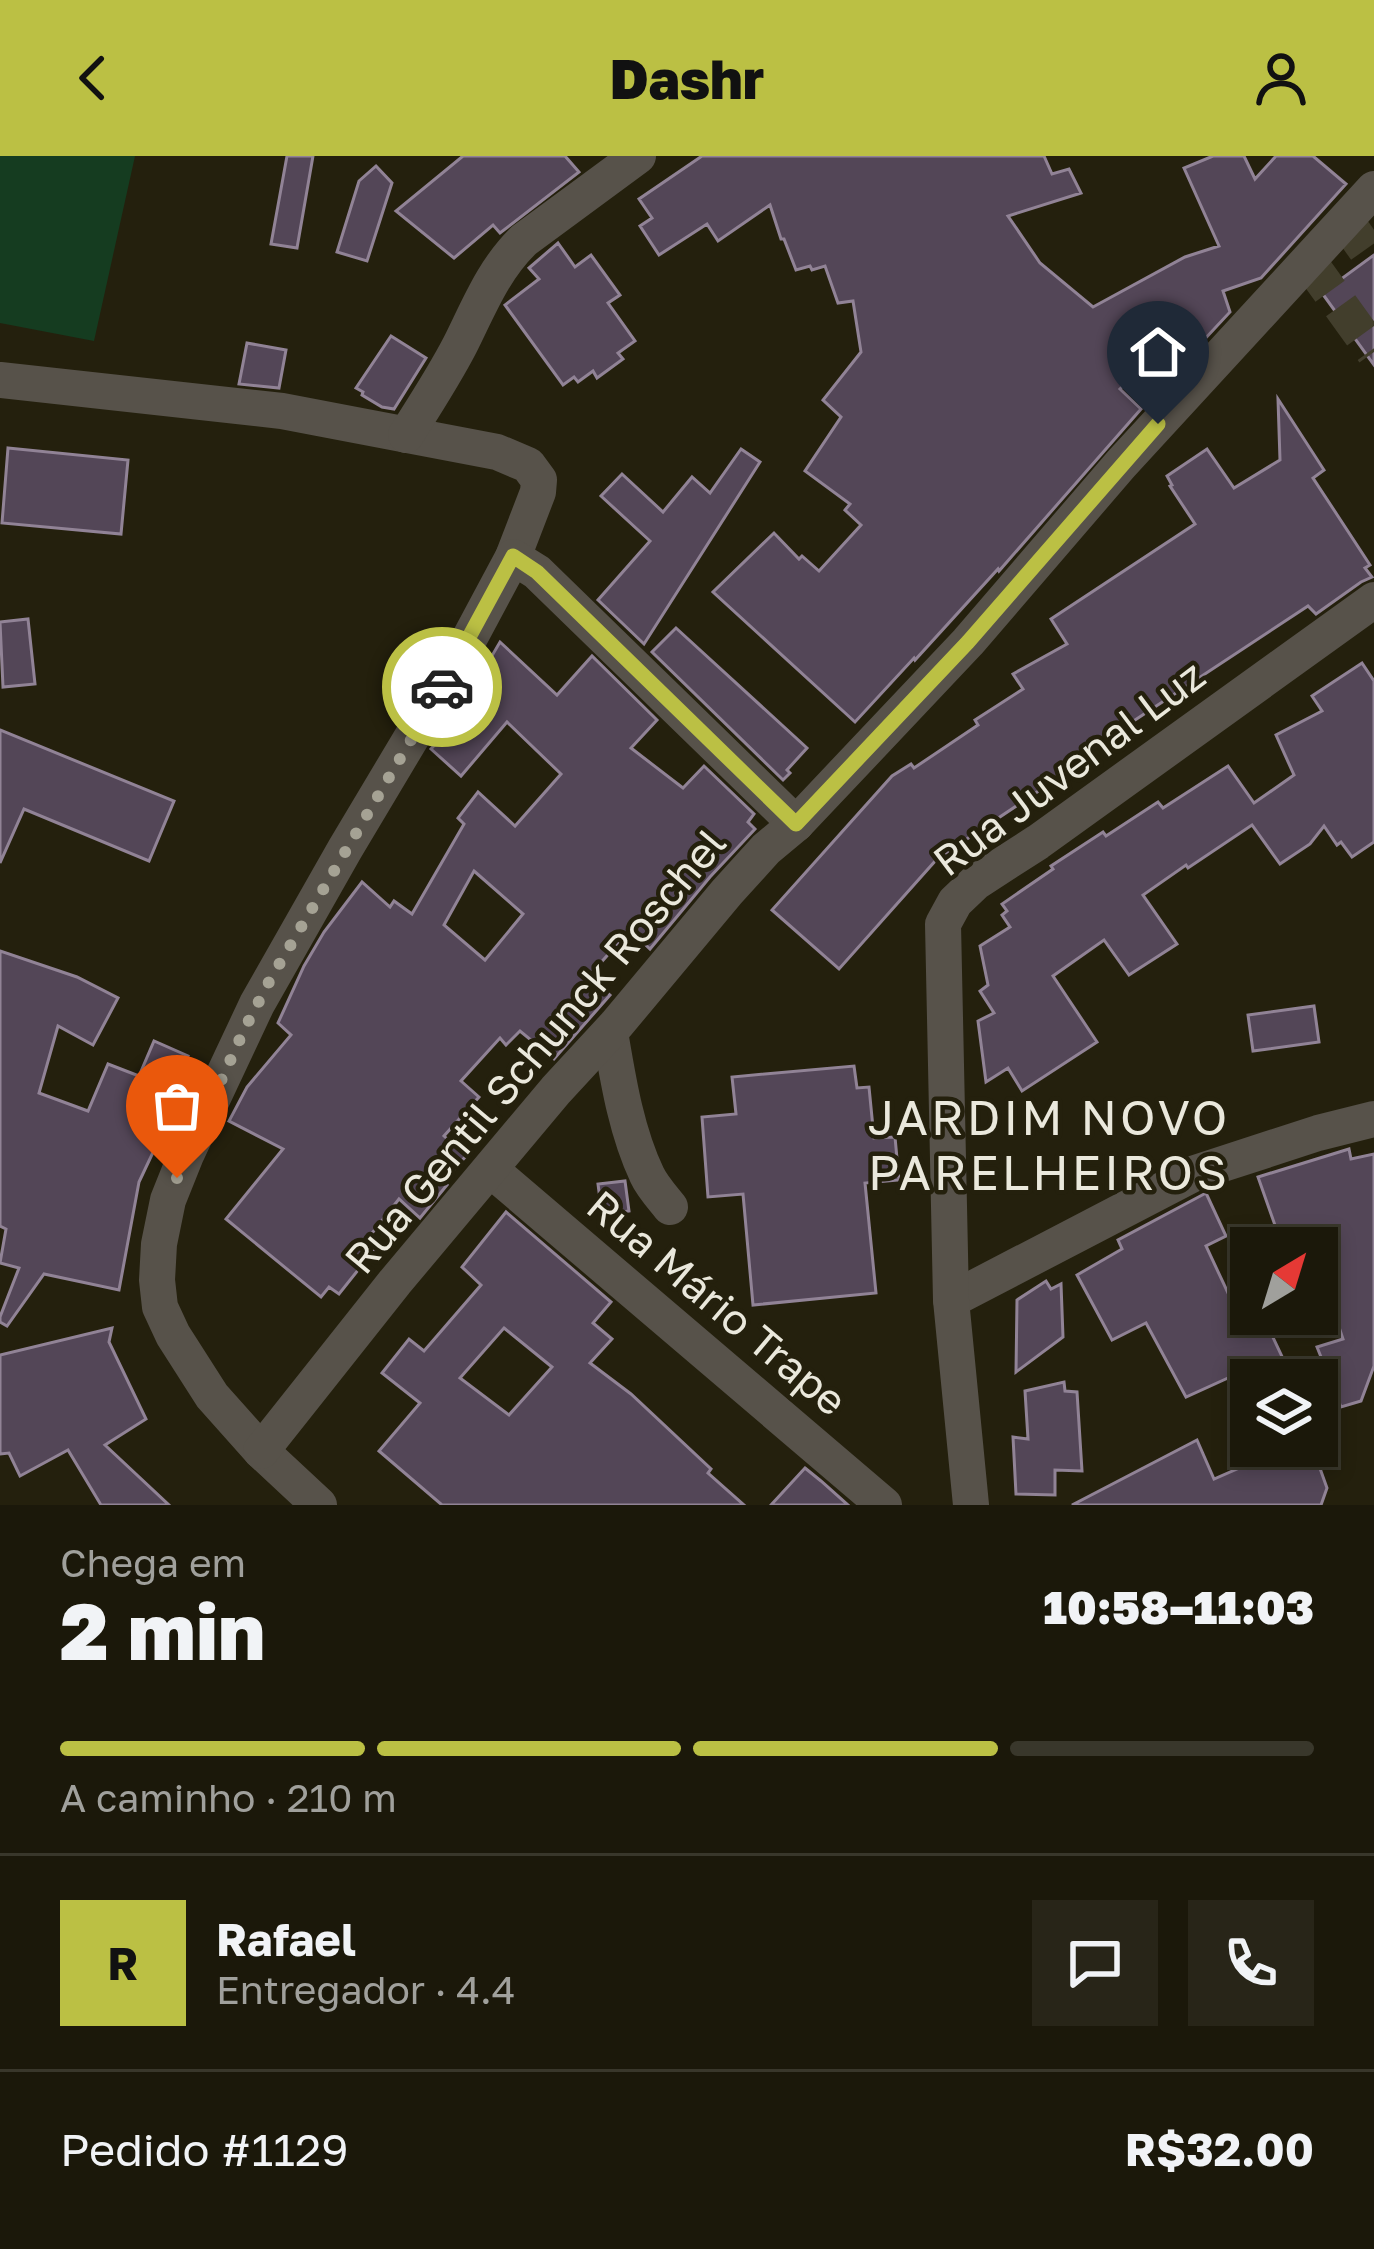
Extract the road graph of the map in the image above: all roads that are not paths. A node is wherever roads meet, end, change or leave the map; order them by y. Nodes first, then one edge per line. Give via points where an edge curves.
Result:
1 (638, 156) edge
2 (1374, 189) edge
3 (0, 380) edge
4 (406, 435) junction
5 (513, 556) junction
6 (1374, 600) edge
7 (796, 824) junction
8 (610, 1032) junction
9 (1374, 1119) edge
10 (491, 1170) junction
11 (670, 1207) dead end
12 (951, 1300) junction
13 (261, 1451) junction
14 (319, 1505) edge
15 (884, 1505) edge
16 (971, 1505) edge

1 - 4 street via 508,256
2 - 7 street, Rua Gentil Schunck Roschel
3 - 4 street via 283,411
4 - 5 street via 528,465 538,492
5 - 7 street
5 - 13 street via 257,1004 169,1200 159,1244 160,1307 197,1376
6 - 12 street, Rua Juvenal Luz via 955,902 943,924
7 - 8 street, Rua Gentil Schunck Roschel via 727,892
8 - 10 street, Rua Gentil Schunck Roschel
8 - 11 street via 637,1147
9 - 12 street via 1195,1173
10 - 13 street, Rua Gentil Schunck Roschel
10 - 15 street, Rua Mário Trape
12 - 16 street, Rua Juvenal Luz
13 - 14 street

